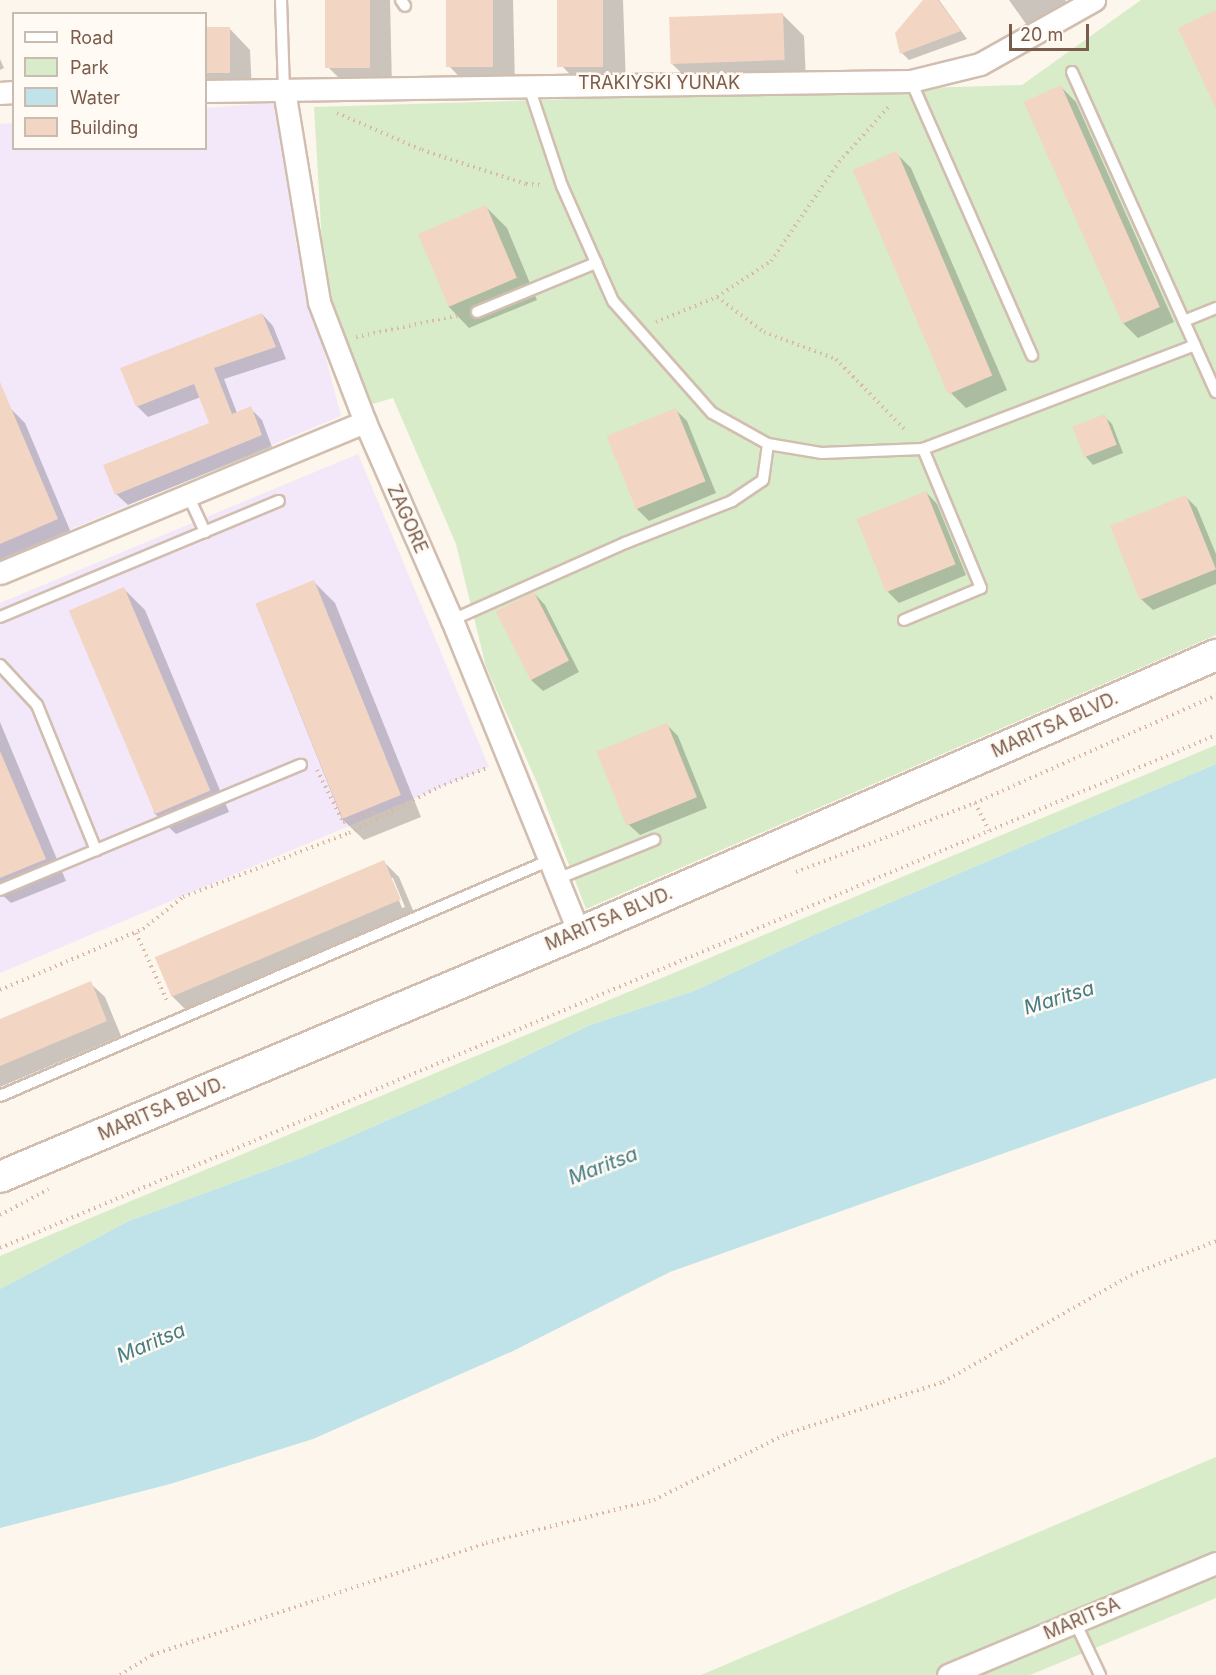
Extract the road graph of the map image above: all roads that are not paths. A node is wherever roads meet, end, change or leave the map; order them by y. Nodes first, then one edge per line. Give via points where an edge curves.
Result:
1 (281, 0) edge
2 (1094, 0) edge
3 (1072, 72) dead end
4 (911, 81) junction
5 (527, 84) junction
6 (284, 90) junction
7 (207, 91) edge
8 (596, 263) junction
9 (1216, 308) edge
10 (477, 312) road end
11 (1184, 321) junction
12 (1195, 345) junction
13 (1032, 355) dead end
14 (1216, 392) edge
15 (365, 422) junction
16 (768, 444) junction
17 (923, 449) junction
18 (188, 495) junction
19 (279, 501) dead end
20 (205, 532) junction
21 (0, 573) edge
22 (0, 617) edge
23 (452, 620) junction
24 (904, 620) dead end
25 (1216, 655) edge
26 (0, 665) edge
27 (301, 765) road end
28 (654, 840) dead end
29 (96, 850) junction
30 (553, 869) junction
31 (0, 890) edge
32 (579, 933) junction
33 (0, 1096) edge
34 (0, 1177) edge
35 (1216, 1563) edge
36 (1075, 1622) junction
37 (948, 1675) edge
38 (1100, 1675) edge

1 - 6 lane
2 - 4 street, TRAKIYSKI YUNAK via 980,64
3 - 11 lane
4 - 5 street, TRAKIYSKI YUNAK
4 - 13 lane
5 - 6 street, TRAKIYSKI YUNAK
5 - 8 lane via 562,186
6 - 7 street, TRAKIYSKI YUNAK
6 - 15 street, ZAGORE via 319,302
8 - 10 lane
8 - 16 lane via 613,301 712,413
9 - 11 lane
11 - 12 lane
12 - 14 lane
12 - 17 lane
15 - 18 street
15 - 23 street, ZAGORE
16 - 17 lane via 822,453
16 - 23 lane via 763,480 732,501 625,543
17 - 24 lane via 981,588
18 - 20 lane
18 - 21 street
19 - 20 lane
20 - 22 lane
23 - 30 street, ZAGORE
25 - 32 street, MARITSA BLVD.
26 - 29 lane via 38,705
27 - 29 lane
28 - 30 lane
29 - 31 lane
30 - 32 street, ZAGORE
30 - 33 lane
32 - 34 street, MARITSA BLVD.
35 - 36 street, MARITSA
36 - 37 street, MARITSA
36 - 38 lane

